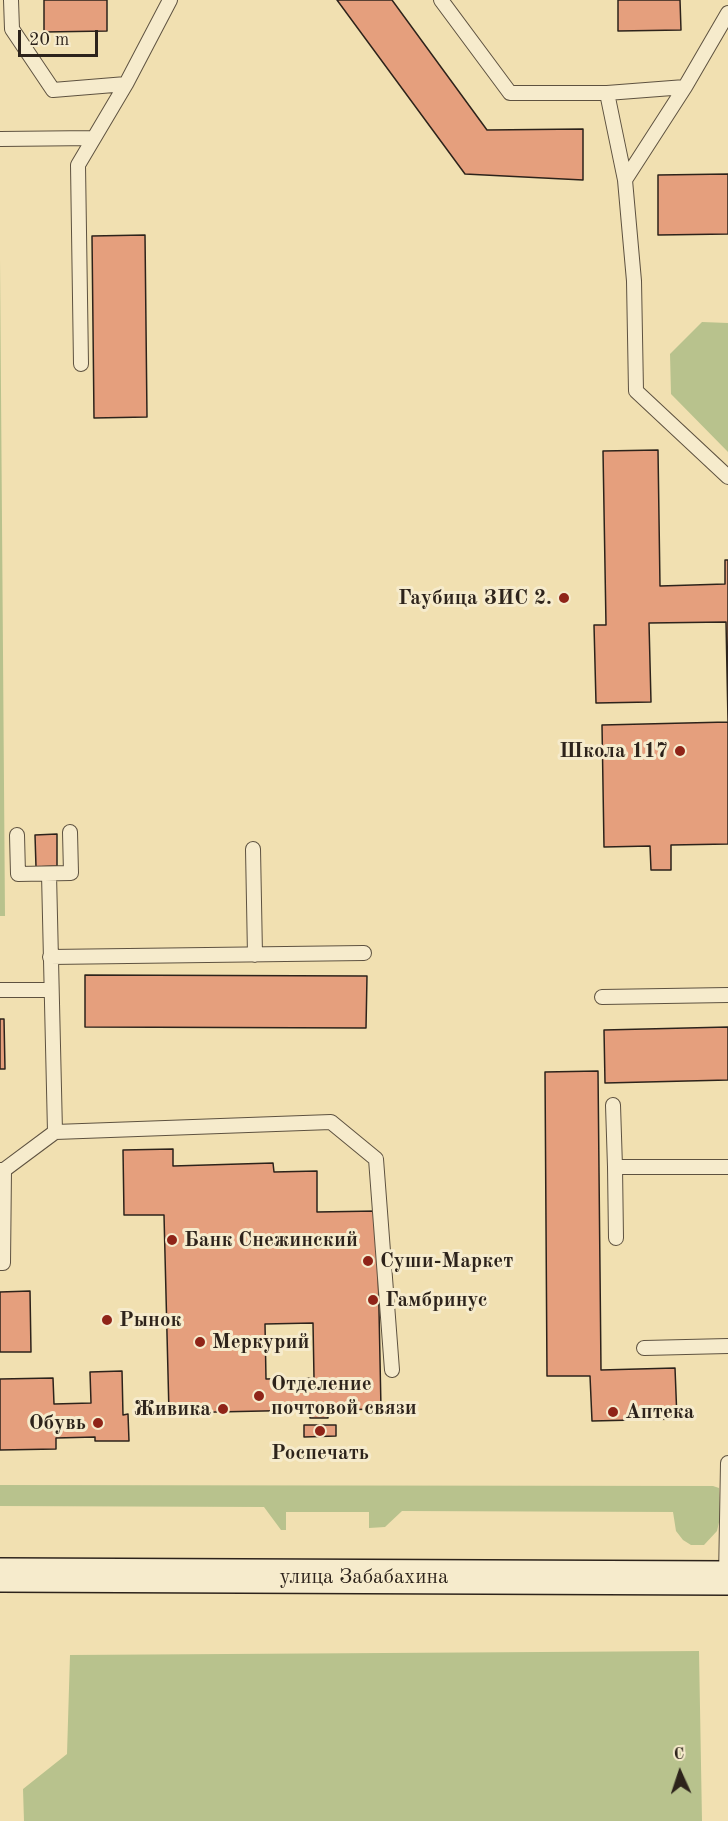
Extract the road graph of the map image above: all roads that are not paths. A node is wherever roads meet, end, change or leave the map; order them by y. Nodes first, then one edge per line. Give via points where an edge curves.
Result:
1 (11, 0) edge
2 (170, 0) edge
3 (441, 0) edge
4 (728, 13) edge
5 (126, 84) junction
6 (685, 87) junction
7 (607, 93) junction
8 (94, 138) junction
9 (0, 139) edge
10 (625, 180) junction
11 (81, 364) dead end
12 (728, 477) edge
13 (70, 832) dead end
14 (17, 835) dead end
15 (253, 849) dead end
16 (49, 874) junction
17 (364, 953) dead end
18 (255, 955) junction
19 (50, 957) junction
20 (0, 990) edge
21 (51, 990) junction
22 (728, 995) edge
23 (602, 997) dead end
24 (613, 1105) dead end
25 (55, 1132) junction
26 (615, 1167) junction
27 (728, 1167) edge
28 (2, 1170) edge
29 (616, 1238) dead end
30 (0, 1263) edge
31 (728, 1346) edge
32 (644, 1348) dead end
33 (392, 1370) dead end
34 (728, 1463) edge
35 (0, 1575) edge
36 (727, 1578) edge

1 - 5 lane via 12,29 52,90
2 - 5 lane
3 - 7 lane via 510,93
4 - 6 lane
5 - 8 lane
6 - 7 lane
6 - 10 lane
7 - 10 lane
8 - 9 lane
8 - 11 lane via 78,165
10 - 12 lane via 634,281 636,391
13 - 16 lane via 71,873
14 - 16 lane via 18,874
15 - 18 lane
16 - 19 lane
17 - 18 lane
18 - 19 lane
19 - 21 lane
20 - 21 lane
21 - 25 lane
22 - 23 lane
24 - 26 lane
25 - 28 lane
25 - 33 lane via 332,1122 376,1159
26 - 27 lane
26 - 29 lane
28 - 30 lane
31 - 32 lane
34 - 36 lane
35 - 36 street, улица Забабахина

